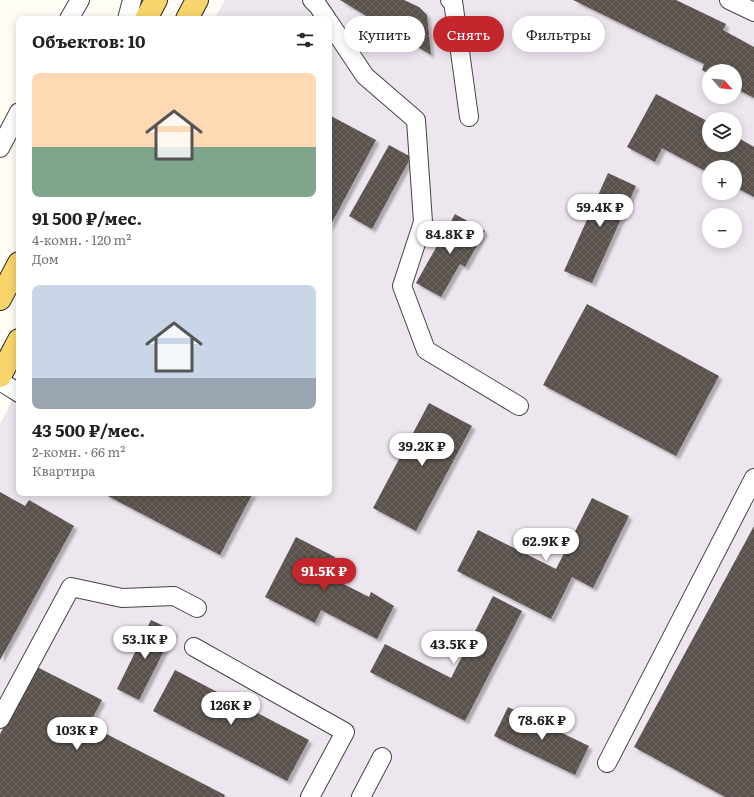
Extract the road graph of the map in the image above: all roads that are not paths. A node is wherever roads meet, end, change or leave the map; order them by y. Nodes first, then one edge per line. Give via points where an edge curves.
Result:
1 (80, 0) edge
2 (132, 0) edge
3 (156, 0) edge
4 (197, 0) edge
5 (312, 0) edge
6 (450, 0) edge
7 (729, 0) edge
8 (754, 12) edge
9 (71, 16) edge
10 (128, 16) edge
11 (148, 16) edge
12 (189, 16) edge
13 (325, 16) edge
14 (332, 26) edge
15 (469, 117) dead end
16 (16, 118) edge
17 (0, 148) edge
18 (16, 269) edge
19 (0, 300) edge
20 (16, 346) edge
21 (0, 376) edge
22 (0, 382) edge
23 (16, 391) edge
24 (519, 406) dead end
25 (754, 478) edge
26 (197, 608) dead end
27 (194, 647) dead end
28 (0, 719) edge
29 (382, 757) dead end
30 (607, 763) dead end
31 (310, 797) edge
32 (361, 797) edge

1 - 9 street
2 - 10 street
3 - 11 main road
4 - 12 main road
5 - 13 street
6 - 15 street via 453,1
7 - 8 street
14 - 24 street via 365,76 416,120 423,222 402,286 426,350
16 - 17 street
18 - 19 main road
20 - 21 main road
22 - 23 street
25 - 30 street
26 - 28 street via 174,596 122,598 71,587
27 - 31 street via 345,732
29 - 32 street

